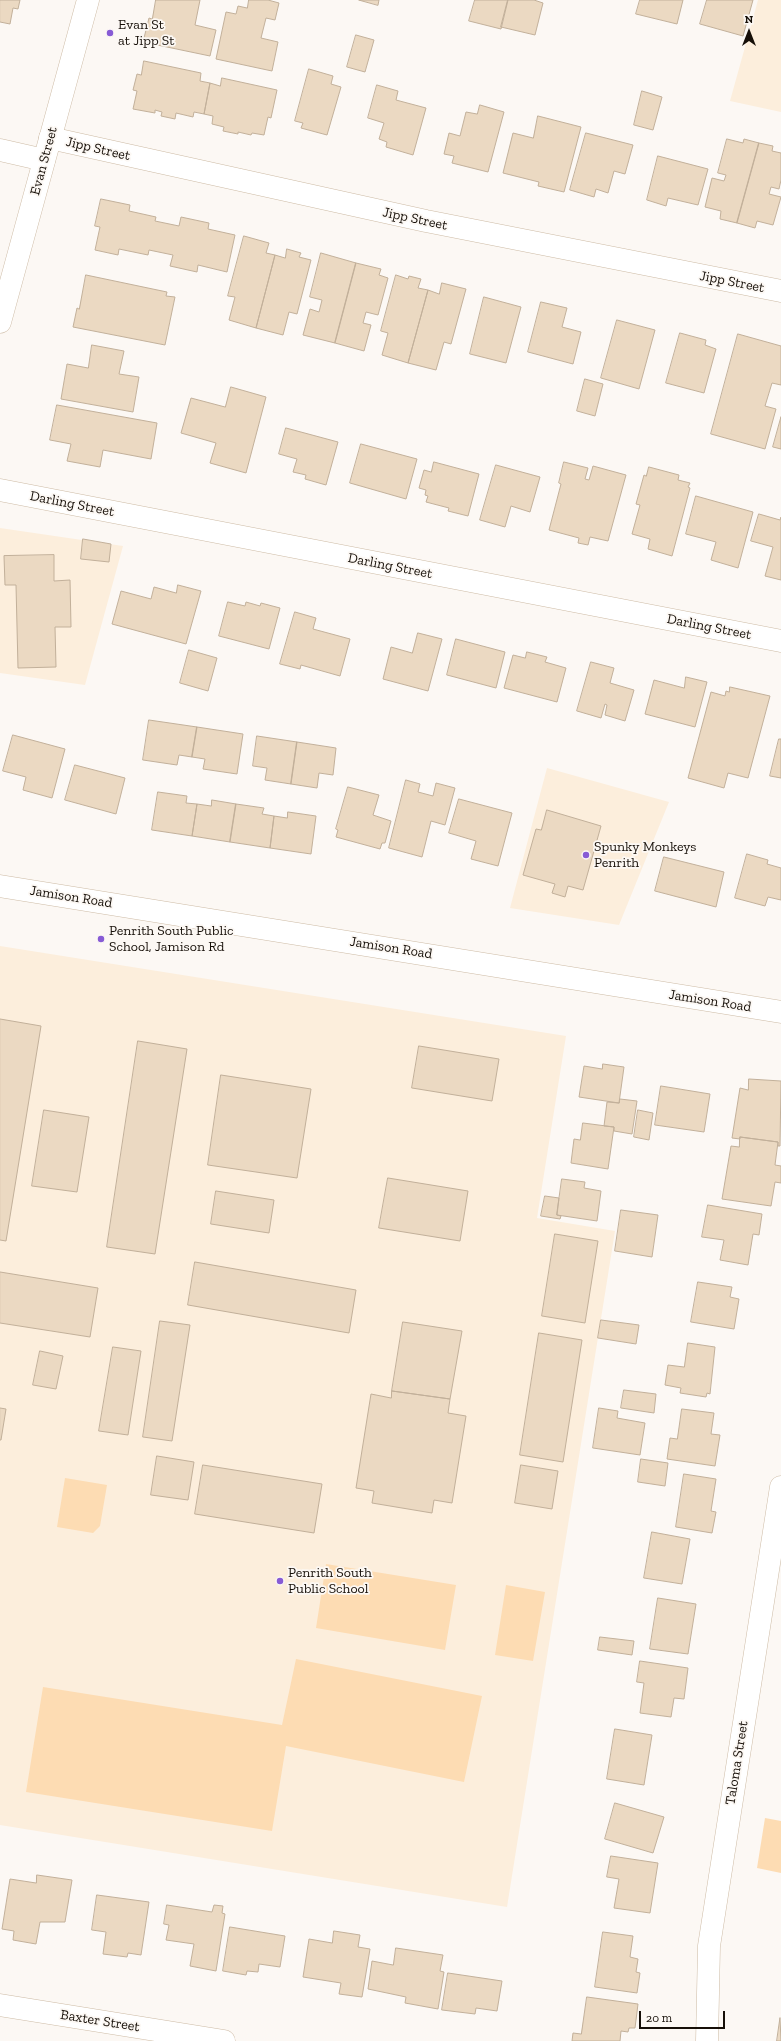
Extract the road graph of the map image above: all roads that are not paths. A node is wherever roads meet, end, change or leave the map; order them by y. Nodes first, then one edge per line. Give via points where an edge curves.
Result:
1 (88, 0) edge
2 (50, 138) junction
3 (0, 150) edge
4 (44, 160) junction
5 (781, 291) edge
6 (0, 322) edge
7 (0, 490) edge
8 (781, 641) edge
9 (0, 886) edge
10 (781, 1012) edge
11 (781, 1487) edge
12 (0, 2005) edge
13 (224, 2041) edge
14 (707, 2041) edge

1 - 2 street, Evan Street
2 - 4 street, Evan Street
2 - 5 street, Jipp Street via 426,222
3 - 4 street
4 - 6 street, Evan Street
7 - 8 street, Darling Street
9 - 10 street, Jamison Road
11 - 14 street, Taloma Street via 709,1946
12 - 13 street, Baxter Street

